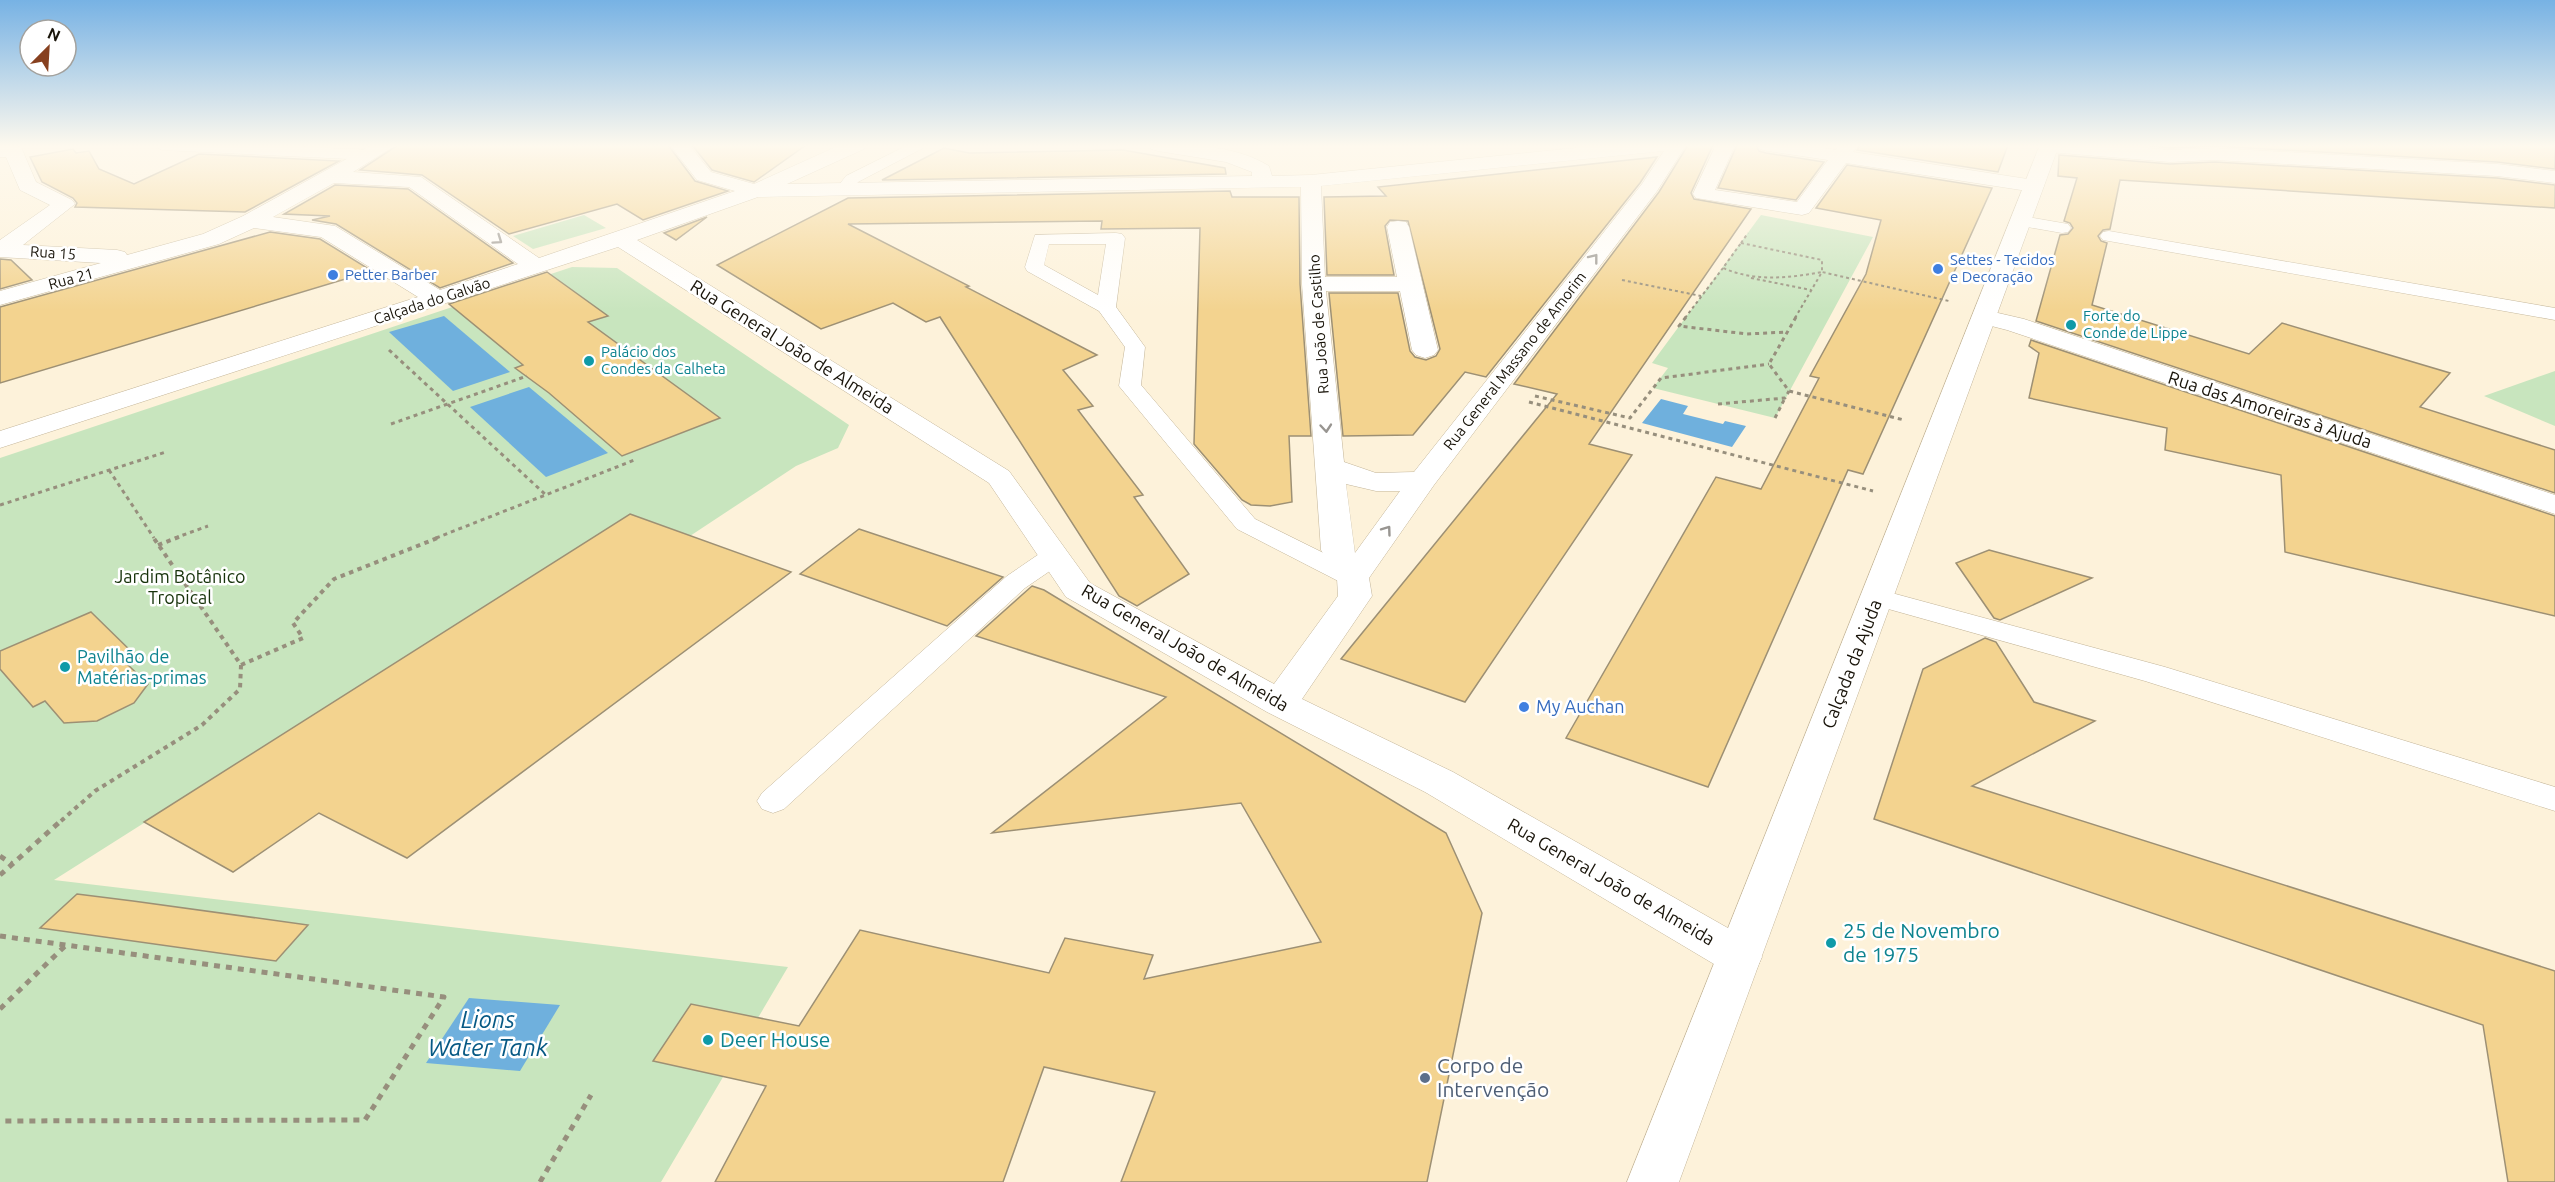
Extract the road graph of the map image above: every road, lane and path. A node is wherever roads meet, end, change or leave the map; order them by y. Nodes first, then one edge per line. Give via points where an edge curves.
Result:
1 (57, 200) edge
2 (289, 200) edge
3 (440, 200) edge
4 (730, 200) edge
5 (1312, 200) edge
6 (1640, 200) edge
7 (1744, 200) edge
8 (1809, 200) edge
9 (2029, 200) edge
10 (250, 221) junction
11 (2022, 221) junction
12 (1754, 225) dead end
13 (1398, 227) dead end
14 (2062, 228) dead end
15 (2109, 236) dead end
16 (620, 239) junction
17 (1741, 243) junction
18 (1, 250) edge
19 (143, 259) junction
20 (537, 267) junction
21 (1722, 268) junction
22 (1583, 272) junction
23 (1822, 272) junction
24 (1735, 275) junction
25 (1314, 284) junction
26 (1411, 284) junction
27 (1811, 290) junction
28 (1701, 296) junction
29 (0, 298) edge
30 (438, 299) junction
31 (1106, 307) dead end
32 (1987, 313) junction
33 (2555, 314) edge
34 (1788, 332) junction
35 (389, 350) dead end
36 (1425, 350) dead end
37 (1770, 364) junction
38 (527, 376) dead end
39 (1493, 389) junction
40 (1789, 391) junction
41 (1785, 398) junction
42 (448, 403) junction
43 (1718, 404) dead end
44 (1775, 418) dead end
45 (391, 424) dead end
46 (1942, 429) junction
47 (0, 440) edge
48 (166, 452) dead end
49 (637, 459) dead end
50 (1330, 467) junction
51 (109, 470) junction
52 (1424, 479) junction
53 (547, 496) junction
54 (1914, 501) junction
55 (0, 505) edge
56 (2555, 505) edge
57 (208, 526) dead end
58 (158, 545) junction
59 (1054, 556) junction
60 (1353, 578) junction
61 (1877, 597) junction
62 (241, 665) junction
63 (1280, 704) junction
64 (2555, 799) edge
65 (773, 801) dead end
66 (0, 856) edge
67 (12, 864) junction
68 (0, 875) edge
69 (0, 936) edge
70 (66, 946) junction
71 (1740, 957) junction
72 (0, 1009) edge
73 (591, 1095) dead end
74 (0, 1121) edge
75 (540, 1182) edge
76 (1653, 1182) edge

1 - 18 street via 65,204
2 - 10 street, Rua 21
3 -> 20 street
4 - 16 street, Calçada do Galvão
5 - 25 street, Rua João de Castilho
22 -> 6 street, Rua General Massano de Amorim
7 - 8 street via 1802,209
9 - 11 street, Calçada da Ajuda
10 - 19 street, Rua 21 via 211,239
10 - 30 street via 327,231
11 - 14 lane
11 - 32 street, Calçada da Ajuda
12 - 17 path
13 - 26 street
15 - 33 lane
16 - 20 street, Calçada do Galvão
16 - 59 street, Rua General João de Almeida via 999,477
17 - 21 path
17 - 23 path via 1822,260
18 - 19 street, Rua 15
19 - 29 street, Rua 21
20 - 30 street, Calçada do Galvão
21 - 24 path
21 - 28 path
22 - 28 path
22 - 39 street, Rua General Massano de Amorim
23 - 24 path via 1804,276
23 - 27 path
23 - 32 path
24 - 27 path
25 - 26 street
25 -> 50 street, Rua João de Castilho
26 - 36 street
27 - 34 path
28 - 34 path via 1679,326 1747,333
30 - 47 street, Calçada do Galvão
31 - 60 lane via 1135,347 1130,386 1246,524
32 - 46 street, Calçada da Ajuda
32 - 56 street, Rua das Amoreiras à Ajuda
34 - 37 path
35 - 42 path
37 - 39 path via 1661,378 1630,418
37 - 40 path
38 - 42 path
39 - 52 street, Rua General Massano de Amorim
39 - 54 path
40 - 41 path
40 - 46 path
41 - 43 path
41 - 44 path
42 - 45 path
42 - 53 path
46 - 54 street, Calçada da Ajuda
48 - 51 path
49 - 53 path
50 - 52 street via 1377,483
50 - 60 street, Rua João de Castilho via 1337,550
51 - 55 path
51 - 58 path
60 -> 52 street, Rua General Massano de Amorim
53 - 62 path via 334,579 293,623 303,638
54 - 61 street, Calçada da Ajuda
57 - 58 path
58 - 62 path
59 - 63 street, Rua General João de Almeida via 1078,590
59 - 65 lane via 1016,582
60 - 63 street via 1355,596
61 - 64 lane via 2155,675
61 - 71 street, Calçada da Ajuda
62 - 67 path via 240,689 202,725 95,791
63 - 71 street, Rua General João de Almeida via 1438,782
66 - 67 path
67 - 68 path
69 - 70 path
70 - 72 path
70 - 74 path via 444,997 365,1120
71 - 76 street, Calçada da Ajuda
73 - 75 path

